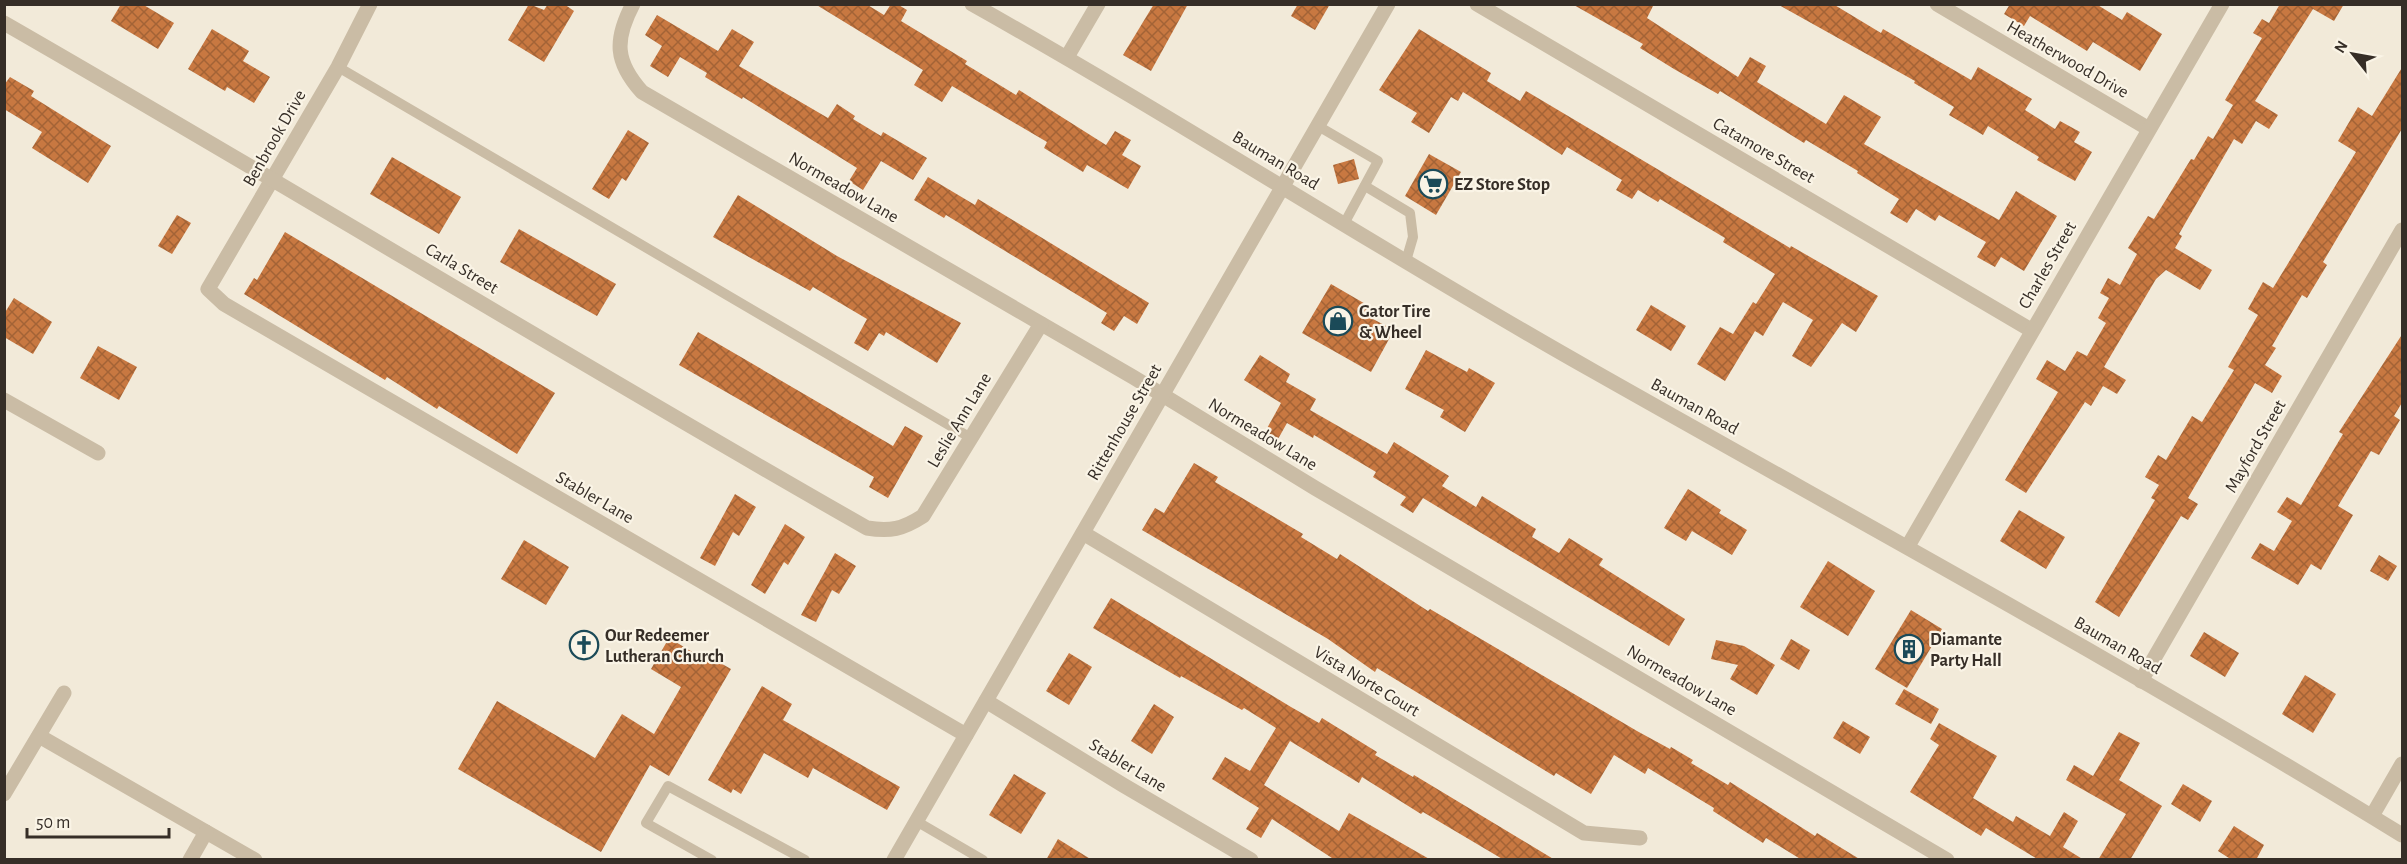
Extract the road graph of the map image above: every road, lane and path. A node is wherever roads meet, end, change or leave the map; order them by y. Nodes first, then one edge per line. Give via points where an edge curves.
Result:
1 (370, 4) edge
2 (633, 4) edge
3 (972, 4) edge
4 (1098, 4) edge
5 (1388, 4) edge
6 (1477, 4) edge
7 (1937, 4) edge
8 (2222, 4) edge
9 (4, 23) edge
10 (1067, 57) junction
11 (338, 67) junction
12 (1318, 126) junction
13 (2149, 129) junction
14 (274, 178) junction
15 (1283, 186) junction
16 (1365, 186) junction
17 (1344, 224) junction
18 (2403, 230) edge
19 (1406, 261) junction
20 (208, 289) joint
21 (1041, 324) junction
22 (2031, 330) junction
23 (1162, 396) junction
24 (4, 400) edge
25 (971, 438) junction
26 (98, 453) dead end
27 (903, 529) joint
28 (1083, 533) junction
29 (1908, 546) junction
30 (2141, 681) junction
31 (64, 693) dead end
32 (986, 701) junction
33 (966, 735) junction
34 (39, 736) junction
35 (2403, 764) edge
36 (4, 794) edge
37 (2372, 816) junction
38 (916, 821) junction
39 (206, 832) junction
40 (2403, 835) edge
41 (1640, 838) dead end
42 (190, 860) edge
43 (255, 860) edge
44 (712, 860) edge
45 (805, 860) edge
46 (894, 860) edge
47 (983, 860) edge
48 (1251, 860) edge
49 (1947, 860) edge

1 - 11 street, Benbrook Drive
2 - 21 street, Normeadow Lane via 620,30 620,54 628,76 642,92
3 - 10 street, Bauman Road
4 - 10 street
5 - 12 street, Rittenhouse Street
6 - 22 street, Catamore Street
7 - 13 street, Heatherwood Drive
8 - 13 street, Charles Street
9 - 14 street, Carla Street
10 - 15 street, Bauman Road
11 - 14 street, Benbrook Drive
11 - 25 lane
12 - 15 street, Rittenhouse Street
12 - 16 lane via 1378,161
13 - 22 street, Charles Street
14 - 20 street, Benbrook Drive
14 - 27 street, Carla Street via 651,405 867,528
15 - 17 street, Bauman Road
15 - 23 street, Rittenhouse Street
16 - 17 lane
16 - 19 lane via 1410,213 1413,237
17 - 19 street, Bauman Road
18 - 30 street, Mayford Street
19 - 29 street, Bauman Road
20 - 33 street, Stabler Lane via 224,304
21 - 23 street, Normeadow Lane
21 - 25 street, Leslie Ann Lane
22 - 29 street, Charles Street
23 - 28 street, Rittenhouse Street
23 - 49 street, Normeadow Lane
24 - 26 street
25 - 27 street, Leslie Ann Lane via 923,516
28 - 32 street, Rittenhouse Street
28 - 41 street, Vista Norte Court via 1584,833
29 - 30 street, Bauman Road
30 - 37 street, Bauman Road
31 - 34 street
32 - 33 street, Rittenhouse Street
32 - 48 street, Stabler Lane
33 - 38 street, Rittenhouse Street
34 - 36 street
34 - 39 street
35 - 37 street
37 - 40 street, Bauman Road
38 - 46 street, Rittenhouse Street
38 - 47 lane
39 - 42 street
39 - 43 street
44 - 45 lane via 646,823 668,786

